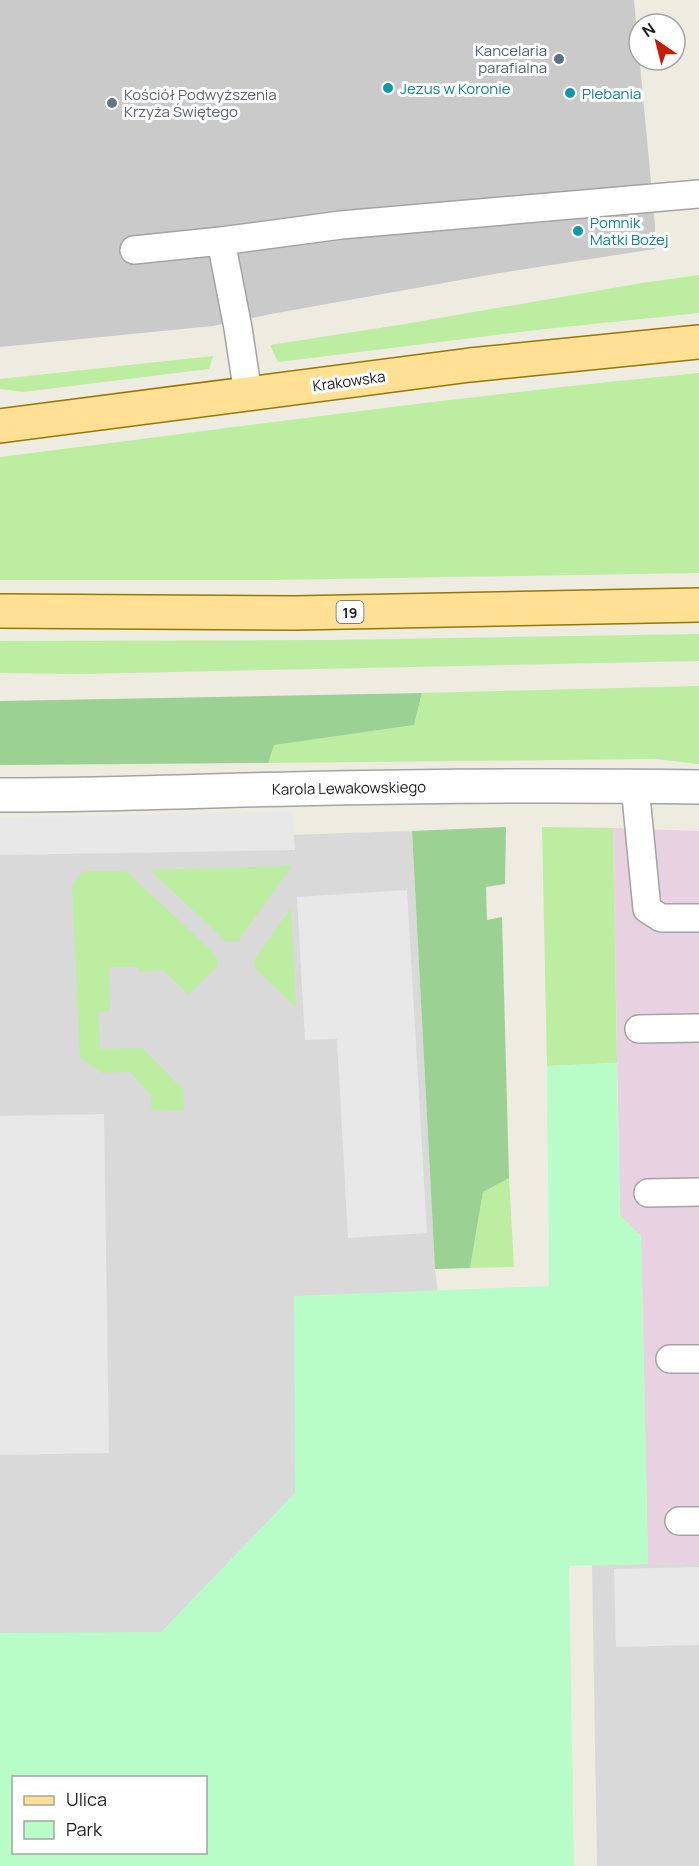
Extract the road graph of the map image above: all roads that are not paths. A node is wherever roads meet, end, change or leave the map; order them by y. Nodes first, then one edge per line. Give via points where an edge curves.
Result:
1 (699, 194) edge
2 (221, 241) junction
3 (134, 250) dead end
4 (699, 342) edge
5 (248, 394) junction
6 (0, 426) edge
7 (699, 605) edge
8 (0, 611) edge
9 (635, 786) junction
10 (699, 787) edge
11 (0, 795) edge
12 (699, 918) edge
13 (699, 1028) edge
14 (639, 1029) dead end
15 (699, 1192) edge
16 (648, 1193) dead end
17 (670, 1359) dead end
18 (699, 1359) edge

1 - 2 lane via 341,225
2 - 3 lane
2 - 5 lane
4 - 5 main road, Krakowska via 470,365
5 - 6 main road, Krakowska
7 - 8 main road, 19 via 295,613
9 - 10 street, Karola Lewakowskiego
9 - 11 street, Karola Lewakowskiego
9 - 12 lane via 647,909 661,918
13 - 14 lane
15 - 16 lane
17 - 18 lane

